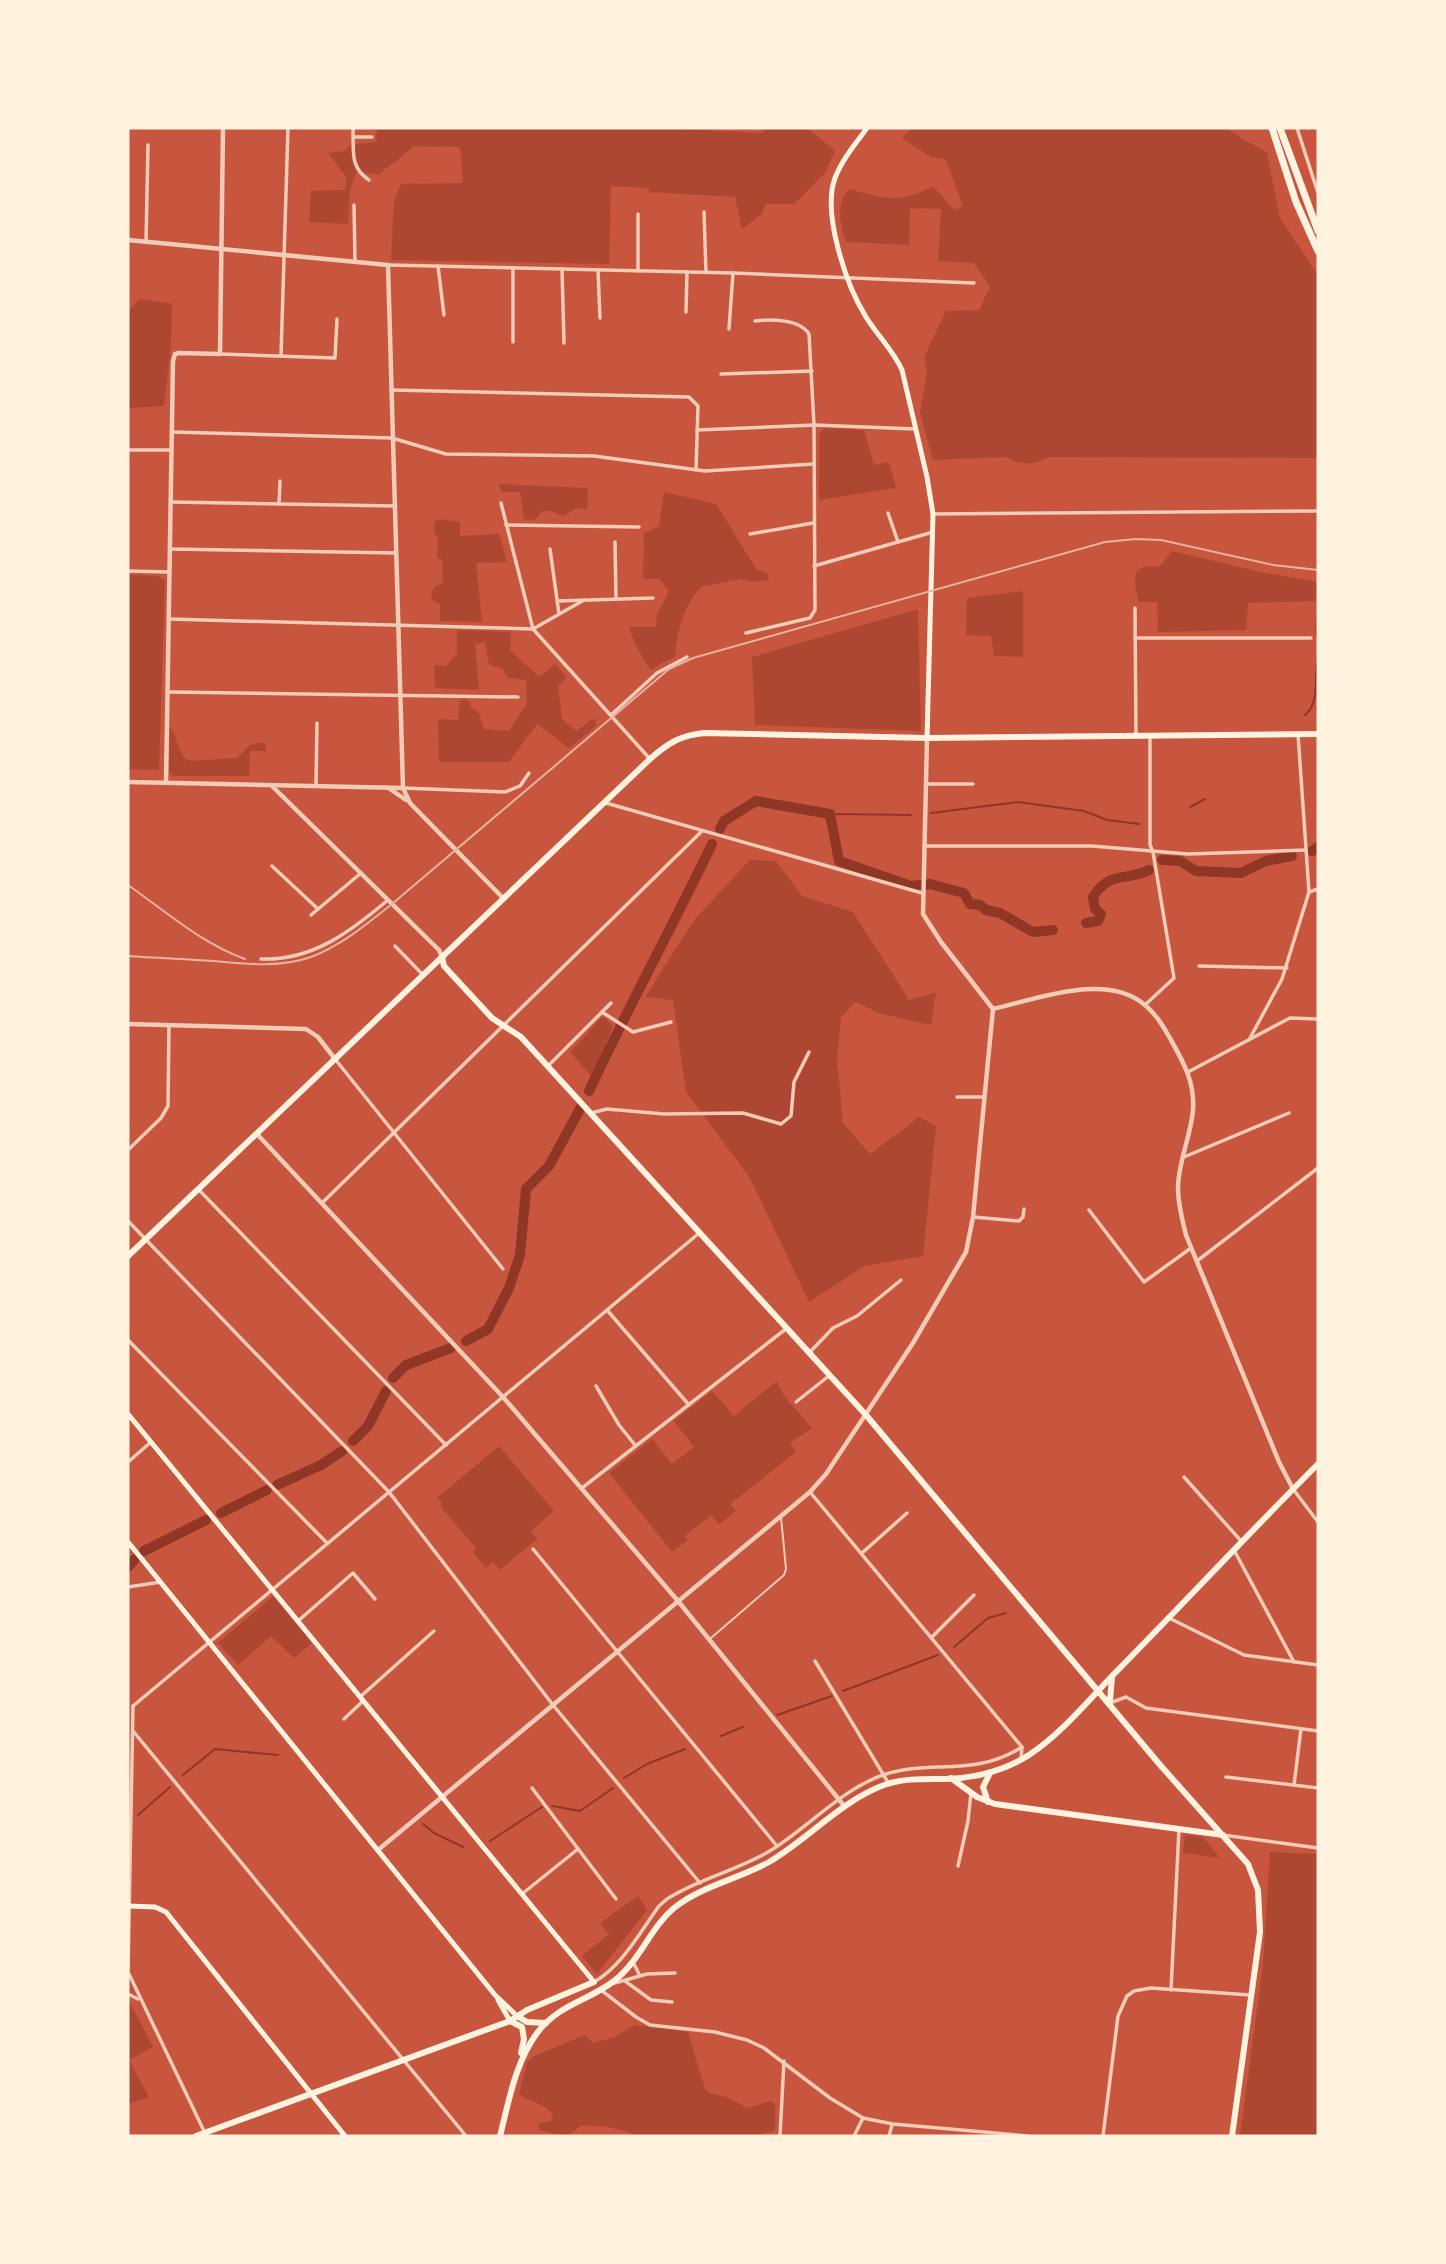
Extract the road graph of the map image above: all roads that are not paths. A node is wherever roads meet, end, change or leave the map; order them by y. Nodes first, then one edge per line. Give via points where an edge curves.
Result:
1 (223, 128) edge
2 (288, 128) edge
3 (353, 128) edge
4 (867, 128) edge
5 (1272, 128) edge
6 (1281, 128) edge
7 (1297, 128) edge
8 (353, 137) junction
9 (372, 137) dead end
10 (148, 145) dead end
11 (369, 180) dead end
12 (1318, 193) edge
13 (354, 205) dead end
14 (704, 212) dead end
15 (638, 214) dead end
16 (1318, 231) edge
17 (128, 240) edge
18 (146, 242) junction
19 (221, 250) junction
20 (1318, 251) edge
21 (284, 255) junction
22 (355, 262) junction
23 (388, 265) junction
24 (438, 266) junction
25 (513, 268) junction
26 (562, 269) junction
27 (598, 270) junction
28 (638, 271) junction
29 (687, 272) junction
30 (706, 272) junction
31 (733, 273) junction
32 (848, 277) junction
33 (974, 283) dead end
34 (686, 312) dead end
35 (444, 315) dead end
36 (337, 318) dead end
37 (600, 318) dead end
38 (755, 321) dead end
39 (729, 329) dead end
40 (513, 342) dead end
41 (564, 343) dead end
42 (220, 354) junction
43 (281, 356) junction
44 (812, 371) junction
45 (721, 374) dead end
46 (391, 390) junction
47 (814, 425) junction
48 (915, 429) junction
49 (697, 430) junction
50 (172, 432) junction
51 (392, 438) junction
52 (128, 450) edge
53 (171, 450) junction
54 (813, 464) junction
55 (696, 470) junction
56 (280, 481) dead end
57 (170, 502) junction
58 (501, 503) dead end
59 (279, 504) junction
60 (395, 506) junction
61 (1318, 512) edge
62 (888, 513) dead end
63 (933, 514) junction
64 (813, 523) junction
65 (506, 525) junction
66 (639, 527) dead end
67 (933, 532) junction
68 (750, 534) dead end
69 (615, 542) dead end
70 (898, 542) junction
71 (170, 549) junction
72 (550, 549) dead end
73 (396, 553) junction
74 (814, 566) junction
75 (128, 570) edge
76 (169, 572) junction
77 (653, 598) dead end
78 (616, 599) junction
79 (584, 600) junction
80 (558, 601) junction
81 (1135, 608) dead end
82 (559, 614) junction
83 (169, 619) junction
84 (398, 625) junction
85 (533, 629) junction
86 (746, 633) dead end
87 (1135, 638) junction
88 (1311, 638) dead end
89 (687, 657) dead end
90 (167, 692) junction
91 (400, 695) junction
92 (518, 697) dead end
93 (611, 715) junction
94 (317, 723) dead end
95 (1298, 734) junction
96 (1318, 734) edge
97 (1136, 736) junction
98 (1150, 736) junction
99 (927, 738) junction
100 (650, 759) junction
101 (529, 773) dead end
102 (128, 782) edge
103 (166, 783) junction
104 (926, 784) junction
105 (973, 784) dead end
106 (271, 785) junction
107 (293, 786) junction
108 (316, 786) junction
109 (385, 788) junction
110 (403, 788) junction
111 (287, 800) junction
112 (604, 802) junction
113 (410, 803) junction
114 (702, 831) junction
115 (924, 846) junction
116 (1306, 850) junction
117 (1153, 852) junction
118 (272, 866) dead end
119 (361, 873) junction
120 (922, 890) junction
121 (1318, 890) edge
122 (1309, 892) junction
123 (503, 898) junction
124 (388, 900) junction
125 (318, 909) junction
126 (311, 915) dead end
127 (396, 946) dead end
128 (442, 957) junction
129 (261, 959) dead end
130 (1199, 966) dead end
131 (1286, 968) junction
132 (423, 975) junction
133 (611, 1003) dead end
134 (1145, 1005) junction
135 (993, 1009) junction
136 (602, 1012) junction
137 (1318, 1019) edge
138 (671, 1022) dead end
139 (128, 1024) edge
140 (169, 1025) junction
141 (505, 1025) junction
142 (1249, 1040) junction
143 (809, 1052) dead end
144 (335, 1059) junction
145 (548, 1066) junction
146 (1188, 1072) junction
147 (957, 1097) dead end
148 (984, 1097) junction
149 (1289, 1112) dead end
150 (591, 1113) junction
151 (394, 1133) junction
152 (257, 1134) junction
153 (128, 1150) edge
154 (1184, 1157) junction
155 (1318, 1168) edge
156 (198, 1189) junction
157 (322, 1203) junction
158 (1024, 1209) dead end
159 (1089, 1210) dead end
160 (974, 1217) junction
161 (128, 1222) edge
162 (700, 1232) junction
163 (145, 1240) junction
164 (1191, 1248) junction
165 (128, 1256) edge
166 (1197, 1261) junction
167 (503, 1269) dead end
168 (901, 1280) dead end
169 (607, 1310) junction
170 (787, 1328) junction
171 (128, 1340) edge
172 (809, 1352) junction
173 (830, 1375) junction
174 (596, 1386) dead end
175 (503, 1397) junction
176 (796, 1402) dead end
177 (689, 1405) junction
178 (128, 1414) edge
179 (866, 1415) junction
180 (151, 1442) junction
181 (446, 1445) junction
182 (635, 1446) junction
183 (128, 1462) edge
184 (1318, 1464) edge
185 (1184, 1477) dead end
186 (582, 1488) junction
187 (1293, 1489) junction
188 (389, 1492) junction
189 (810, 1492) junction
190 (907, 1513) dead end
191 (781, 1516) junction
192 (1318, 1522) edge
193 (128, 1542) edge
194 (1242, 1542) junction
195 (328, 1544) junction
196 (533, 1549) dead end
197 (1234, 1550) junction
198 (862, 1553) junction
199 (161, 1582) junction
200 (128, 1587) edge
201 (272, 1590) junction
202 (974, 1595) dead end
203 (375, 1599) dead end
204 (678, 1601) junction
205 (1169, 1617) junction
206 (298, 1621) junction
207 (434, 1631) dead end
208 (932, 1637) junction
209 (709, 1639) junction
210 (209, 1642) junction
211 (617, 1651) junction
212 (815, 1661) dead end
213 (1294, 1662) junction
214 (1318, 1665) edge
215 (1112, 1676) junction
216 (1099, 1690) junction
217 (362, 1699) junction
218 (1110, 1703) junction
219 (553, 1705) junction
220 (131, 1706) edge
221 (344, 1718) dead end
222 (1300, 1728) junction
223 (133, 1731) junction
224 (1318, 1731) edge
225 (1022, 1747) junction
226 (1021, 1760) junction
227 (130, 1769) edge
228 (990, 1773) junction
229 (884, 1775) junction
230 (1226, 1777) dead end
231 (951, 1778) junction
232 (889, 1784) junction
233 (1294, 1785) junction
234 (532, 1788) dead end
235 (1318, 1788) edge
236 (971, 1793) junction
237 (442, 1797) junction
238 (840, 1800) junction
239 (988, 1802) junction
240 (846, 1808) junction
241 (1201, 1812) junction
242 (130, 1826) edge
243 (1179, 1829) junction
244 (1193, 1831) junction
245 (1223, 1835) junction
246 (777, 1846) junction
247 (1318, 1848) edge
248 (578, 1849) junction
249 (378, 1850) junction
250 (958, 1866) dead end
251 (699, 1882) junction
252 (522, 1894) junction
253 (616, 1899) dead end
254 (129, 1906) edge
255 (633, 1961) junction
256 (128, 1973) edge
257 (675, 1973) dead end
258 (640, 1976) junction
259 (625, 1981) junction
260 (594, 1982) junction
261 (610, 1984) junction
262 (601, 1990) junction
263 (1171, 1990) junction
264 (128, 1994) edge
265 (495, 1994) junction
266 (591, 1994) junction
267 (1253, 1996) junction
268 (140, 2000) junction
269 (673, 2002) dead end
270 (517, 2016) junction
271 (510, 2021) junction
272 (546, 2023) junction
273 (403, 2060) junction
274 (784, 2061) junction
275 (520, 2062) junction
276 (311, 2094) junction
277 (863, 2118) junction
278 (893, 2124) junction
279 (205, 2133) junction
280 (196, 2136) edge
281 (345, 2136) edge
282 (466, 2136) edge
283 (500, 2136) edge
284 (780, 2136) edge
285 (854, 2136) edge
286 (889, 2136) edge
287 (1027, 2136) edge
288 (1103, 2136) edge
289 (1232, 2136) edge

1 - 19 street
2 - 21 street
3 - 8 street
4 - 32 main road via 840,168 830,198 833,228
5 - 20 highway
6 - 16 highway
7 - 12 street
8 - 9 street
8 - 11 street via 354,163
10 - 18 street
13 - 22 street
14 - 30 street
15 - 28 street
17 - 18 street
18 - 19 street
19 - 21 street
19 - 42 street
21 - 22 street
21 - 43 street
22 - 23 street
23 - 24 street
23 - 46 street
24 - 25 street
24 - 35 street
25 - 26 street
25 - 40 street
26 - 27 street
26 - 41 street
27 - 28 street
27 - 37 street
28 - 29 street
29 - 30 street
29 - 34 street
30 - 31 street
31 - 32 street
31 - 39 street
32 - 33 street
32 - 48 main road via 865,316 902,370
36 - 43 street via 335,358
38 - 44 street via 803,327 809,334
42 - 43 street
42 - 50 street via 176,355
44 - 45 street
44 - 47 street
46 - 49 street via 683,395 696,402
46 - 51 street
47 - 48 street
47 - 49 street
47 - 54 street
48 - 63 main road
49 - 55 street
50 - 51 street
50 - 53 street
51 - 55 street via 446,454 594,456
51 - 60 street
52 - 53 street
53 - 57 street
54 - 55 street
54 - 64 street
56 - 59 street
57 - 59 street
57 - 71 street
58 - 65 street
59 - 60 street
60 - 73 street
61 - 63 street
62 - 70 street
63 - 67 main road
64 - 68 street
64 - 74 street
65 - 66 street
65 - 85 street
67 - 70 street
67 - 99 main road
69 - 78 street
70 - 74 street
71 - 73 street
71 - 76 street
72 - 80 street
73 - 84 street
74 - 86 street via 814,615
75 - 76 street
76 - 83 street
77 - 78 street
78 - 79 street
79 - 80 street
79 - 82 street
80 - 82 street
81 - 87 street
82 - 85 street
83 - 84 street
83 - 90 street
84 - 85 street
84 - 91 street
85 - 93 street
87 - 88 street
87 - 97 street
89 - 93 street via 657,673
90 - 91 street
90 - 103 street
91 - 92 street
91 - 110 street
93 - 100 street
94 - 108 street
95 - 96 main road
95 - 98 main road
95 - 116 street
97 - 98 main road
97 - 99 main road
98 - 117 street
99 - 100 main road via 705,733 673,740
99 - 104 street
100 - 112 main road
101 - 110 street via 520,786 505,792
102 - 103 street
103 - 106 street
104 - 105 street
104 - 115 street
106 - 107 street
106 - 111 street
107 - 108 street
107 - 111 street
108 - 109 street
109 - 110 street
109 - 113 street
110 - 113 street
111 - 119 street
112 - 114 street
112 - 123 main road
113 - 123 street
114 - 120 street
114 - 141 street
115 - 117 street via 1083,846
115 - 120 street
116 - 117 street
116 - 122 street
117 - 134 street via 1174,978
118 - 125 street
119 - 124 street
119 - 125 street
120 - 135 street via 925,919
121 - 122 street
122 - 131 street
123 - 128 main road
124 - 128 street
124 - 129 street via 327,944 285,958
125 - 126 street
127 - 132 street
128 - 132 main road
128 - 141 main road via 452,975 492,1018
130 - 131 street
131 - 142 street
132 - 144 main road
133 - 136 street
134 - 135 street via 1116,991 1094,988
134 - 146 street via 1164,1028
135 - 148 street
136 - 138 street via 627,1030 639,1032
136 - 145 street
137 - 142 street via 1290,1018
139 - 140 street
140 - 144 street via 306,1029
140 - 153 street via 167,1106
141 - 145 main road
141 - 151 street
142 - 146 street
143 - 150 street via 794,1082 792,1113 781,1124 743,1113
144 - 151 street
144 - 152 main road
145 - 150 main road
146 - 154 street via 1193,1113
147 - 148 street
148 - 160 street
149 - 154 street
150 - 162 main road
151 - 157 street
151 - 167 street
152 - 156 main road
152 - 157 street
154 - 164 street via 1178,1199
155 - 166 street
156 - 163 main road
156 - 181 street
157 - 175 street
158 - 160 street via 1019,1221
159 - 164 street via 1144,1282
160 - 179 street via 962,1261
161 - 163 street
162 - 169 street
162 - 170 main road
163 - 165 main road
163 - 188 street
164 - 166 street
166 - 187 street
168 - 172 street via 853,1319 833,1328
169 - 175 street
169 - 177 street
170 - 172 main road
170 - 177 street
171 - 195 street
172 - 173 main road
173 - 176 street
173 - 179 main road
174 - 182 street
175 - 181 street
175 - 186 street
177 - 182 street
178 - 180 main road
179 - 189 street
179 - 216 main road
180 - 183 street
180 - 201 main road
181 - 188 street
182 - 186 street
184 - 187 main road
185 - 194 street
186 - 204 street
187 - 192 street
187 - 194 main road
188 - 195 street
188 - 219 street
189 - 191 street
189 - 198 street
190 - 198 street
191 - 204 street
191 - 209 lane via 784,1576
193 - 199 main road
194 - 197 main road
195 - 201 street
196 - 211 street
197 - 205 main road
197 - 213 street
198 - 208 street
199 - 200 street
199 - 210 main road
201 - 206 main road
201 - 210 street
202 - 208 street
203 - 206 street via 353,1573
204 - 209 street
204 - 211 street
205 - 213 street via 1237,1653
205 - 215 main road
206 - 217 main road
207 - 217 street
208 - 225 street
209 - 238 street
210 - 220 street
210 - 249 main road
211 - 219 street
211 - 246 street
212 - 229 street
213 - 214 street
215 - 216 main road
215 - 218 main road
216 - 218 main road
216 - 226 main road
217 - 221 street
217 - 237 main road
218 - 222 street via 1126,1697 1146,1707
218 - 241 main road
219 - 237 street
219 - 251 street
220 - 223 street
222 - 224 street
222 - 233 street
223 - 227 street
223 - 273 street
225 - 226 street
225 - 229 street via 975,1765
226 - 228 main road
227 - 242 street
228 - 231 main road
228 - 239 main road via 983,1787
229 - 232 street
229 - 238 street
230 - 233 street
231 - 232 main road
231 - 236 main road
232 - 240 main road
233 - 235 street
234 - 248 street
236 - 239 main road
236 - 250 street
237 - 249 street
237 - 252 main road
238 - 240 street
238 - 246 street
239 - 243 main road
240 - 255 main road via 770,1861 677,1906
241 - 244 main road via 1203,1824
241 - 245 main road
242 - 254 street
243 - 244 main road
243 - 263 street
244 - 245 main road
245 - 247 street
245 - 267 main road via 1248,1864 1258,1890 1260,1932
246 - 251 street
248 - 252 street
248 - 253 street
249 - 265 main road
251 - 260 street via 659,1906 617,1963
252 - 260 main road
254 - 256 street
254 - 276 main road via 166,1912
255 - 258 street
255 - 261 main road
256 - 268 street
257 - 258 street
258 - 259 street
259 - 261 street
259 - 269 street via 651,2000
260 - 266 main road
260 - 270 main road
261 - 262 main road
262 - 266 main road
262 - 274 street via 646,2023 735,2037
263 - 267 street
263 - 288 street via 1141,1989 1127,1996 1118,2016
264 - 268 street
265 - 270 main road
265 - 271 main road
266 - 272 main road
267 - 289 main road
268 - 279 street
270 - 271 main road
270 - 272 main road via 531,2023
271 - 273 main road
271 - 275 main road via 524,2032
272 - 275 main road
273 - 276 main road
273 - 282 street
274 - 277 street
274 - 284 street
275 - 283 main road
276 - 279 main road
276 - 281 main road
277 - 278 street
277 - 285 street
278 - 286 street
278 - 287 street
279 - 280 main road

